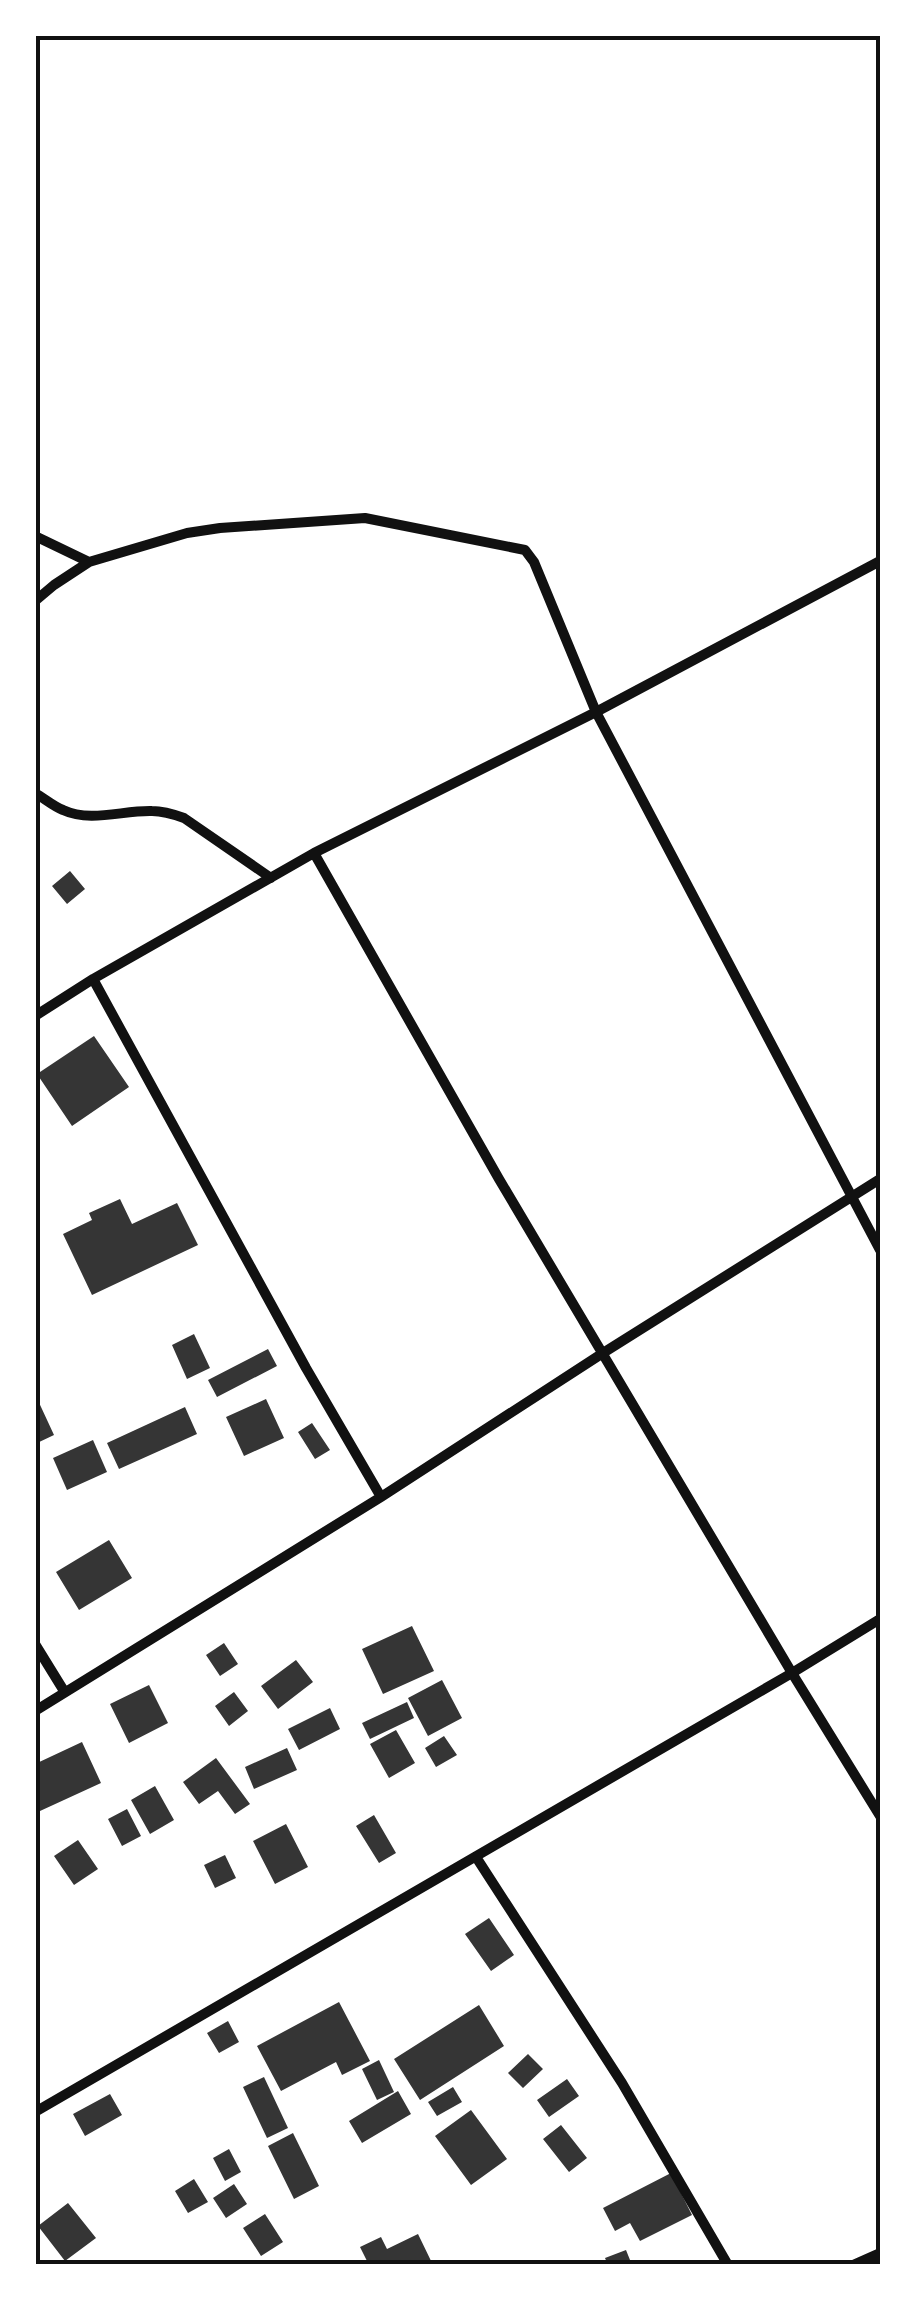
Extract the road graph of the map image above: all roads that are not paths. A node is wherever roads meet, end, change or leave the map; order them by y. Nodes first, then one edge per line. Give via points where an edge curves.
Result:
1 (35, 536) edge
2 (880, 561) edge
3 (90, 562) junction
4 (35, 601) edge
5 (596, 712) junction
6 (35, 793) edge
7 (314, 853) junction
8 (271, 878) junction
9 (94, 979) junction
10 (35, 1016) edge
11 (880, 1179) edge
12 (854, 1196) junction
13 (880, 1250) edge
14 (604, 1353) junction
15 (381, 1498) junction
16 (880, 1619) edge
17 (35, 1644) edge
18 (792, 1673) junction
19 (64, 1692) junction
20 (35, 1711) edge
21 (880, 1816) edge
22 (476, 1857) junction
23 (35, 2112) edge
24 (880, 2253) edge
25 (728, 2265) edge
26 (853, 2265) edge

1 - 3 street
2 - 5 street
3 - 4 street
3 - 5 street via 187,533 364,518 526,550
5 - 7 street
5 - 12 street
6 - 8 street via 80,814 168,812
7 - 8 street
7 - 14 street
8 - 9 street
9 - 10 street
9 - 15 street
11 - 12 street
12 - 13 street
12 - 14 street
14 - 15 street
14 - 18 street
15 - 19 street
16 - 18 street
17 - 19 street
18 - 21 street
18 - 22 street
19 - 20 street
22 - 23 street
22 - 25 street via 622,2083
24 - 26 street

